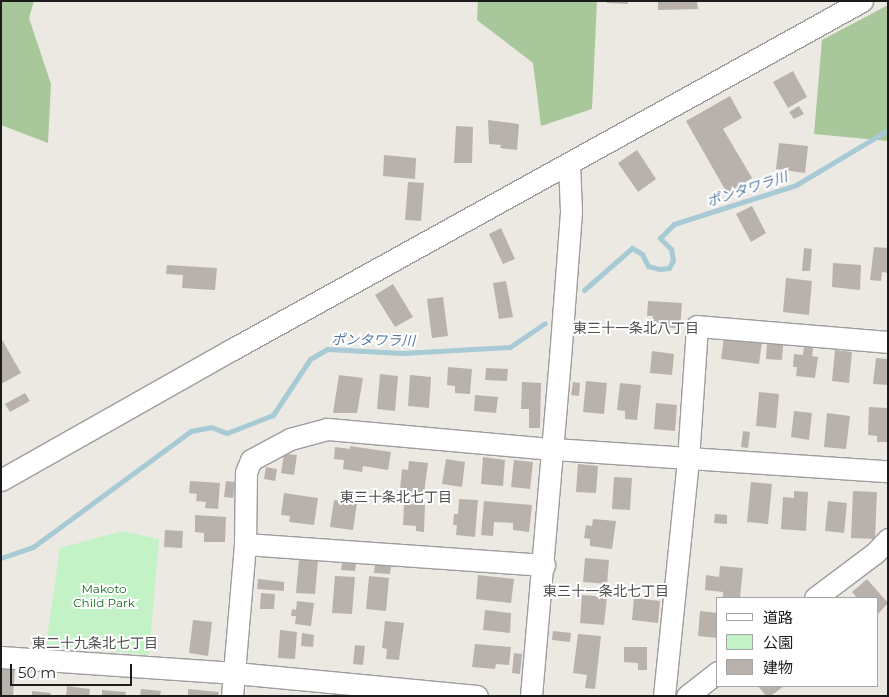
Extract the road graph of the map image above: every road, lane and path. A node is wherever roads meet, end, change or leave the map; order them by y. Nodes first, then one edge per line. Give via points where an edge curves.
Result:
1 (862, 1) edge
2 (569, 164) junction
3 (888, 342) edge
4 (553, 449) junction
5 (688, 459) junction
6 (888, 471) edge
7 (1, 480) edge
8 (888, 539) edge
9 (245, 544) junction
10 (544, 565) junction
11 (816, 597) edge
12 (1, 657) edge
13 (235, 672) junction
14 (716, 674) edge
15 (232, 696) edge
16 (478, 696) edge
17 (531, 696) edge
18 (664, 696) edge
19 (687, 696) edge

1 - 2 street
2 - 4 street via 571,211
2 - 7 street
3 - 5 street via 697,326
4 - 5 street
4 - 9 street via 327,429 290,438 252,460 246,472
4 - 10 street
5 - 6 street
5 - 18 street
8 - 11 street via 876,552
9 - 10 street
9 - 13 street
10 - 17 street
12 - 13 street
13 - 15 street
13 - 16 street
14 - 19 street

